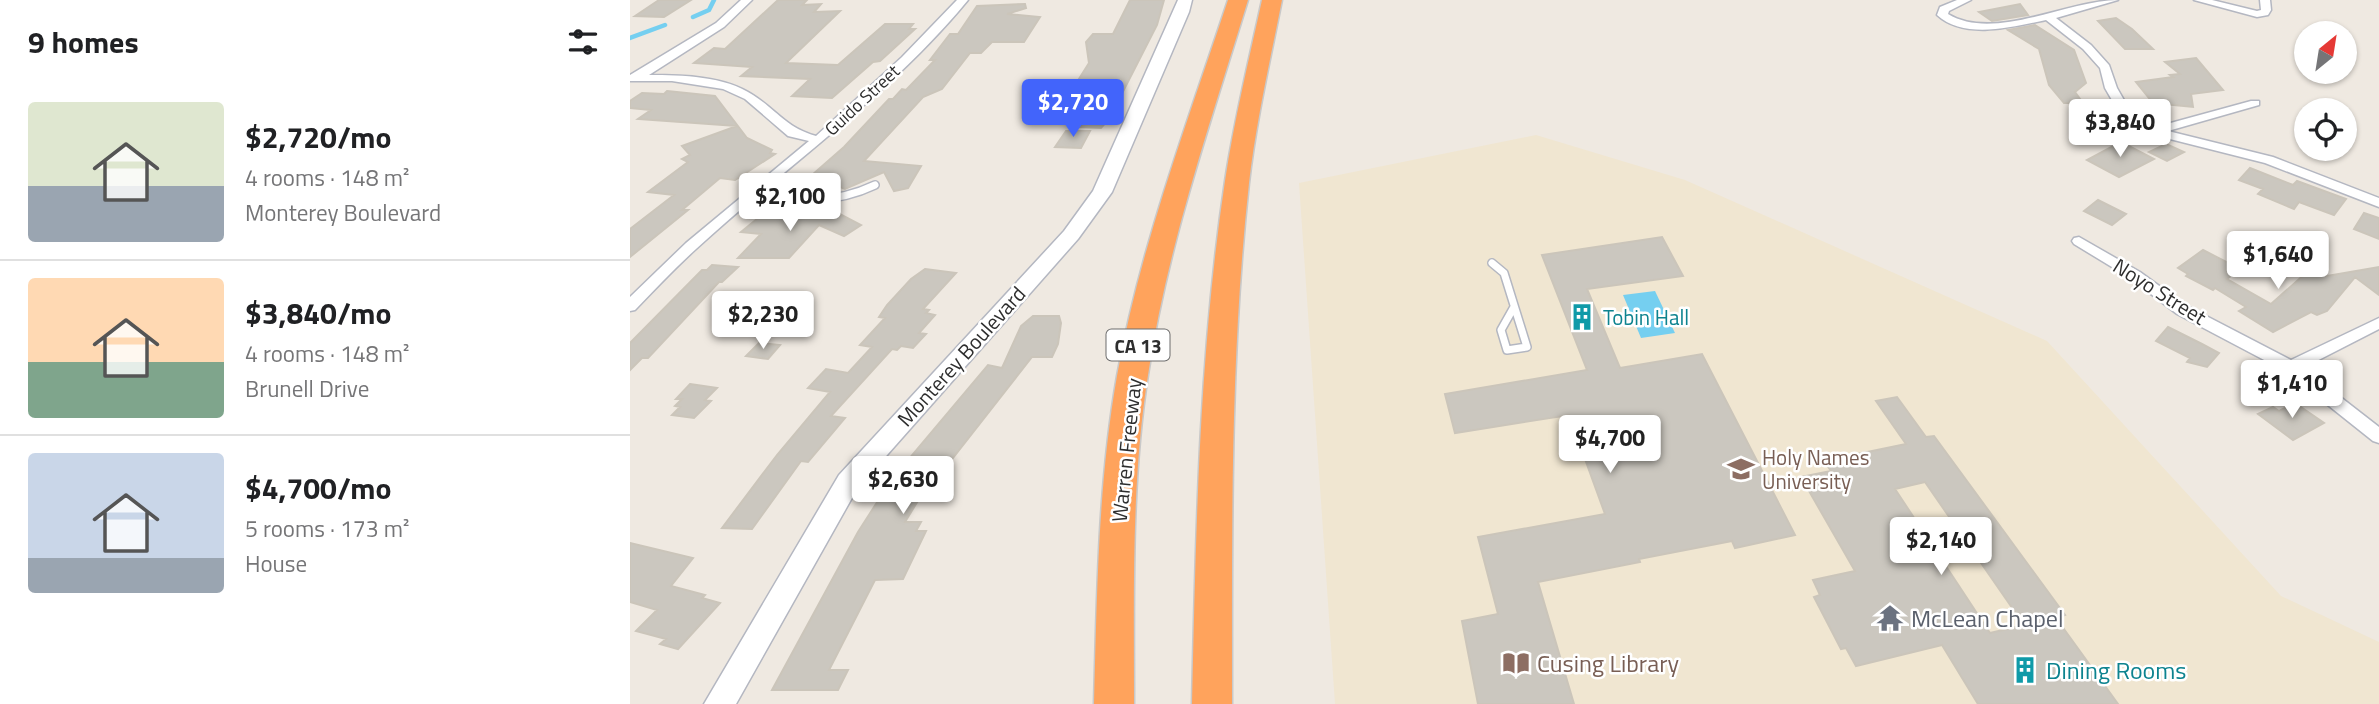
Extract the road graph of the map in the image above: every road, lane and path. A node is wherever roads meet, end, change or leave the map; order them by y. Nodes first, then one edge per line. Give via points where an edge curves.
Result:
1 (747, 0) edge
2 (963, 0) edge
3 (1185, 0) edge
4 (1238, 0) edge
5 (1272, 0) edge
6 (1966, 0) edge
7 (2112, 0) edge
8 (2199, 0) edge
9 (2265, 0) edge
10 (2048, 17) junction
11 (632, 79) edge
12 (2255, 103) dead end
13 (2154, 131) junction
14 (818, 140) junction
15 (875, 185) dead end
16 (751, 196) junction
17 (2379, 203) edge
18 (2079, 241) dead end
19 (1492, 263) dead end
20 (630, 306) edge
21 (1514, 307) junction
22 (2379, 323) edge
23 (2291, 367) junction
24 (2379, 436) edge
25 (719, 704) edge
26 (1114, 704) edge
27 (1212, 704) edge

1 - 11 street via 720,25
2 - 14 street, Guido Street
3 - 25 street, Monterey Boulevard via 1102,192 1071,235 848,482
4 - 26 highway, Warren Freeway / CA 13 via 1167,226 1139,343 1122,458
5 - 27 highway via 1237,181 1228,271 1214,528
6 - 10 street via 1944,9 1942,15 1959,26 1977,27
7 - 10 street
8 - 9 street via 2256,14 2266,10
10 - 13 street via 2105,67 2124,111
11 - 14 street via 672,78 726,86 749,97 792,133
12 - 13 street
13 - 17 street via 2269,160
14 - 16 street, Guido Street
15 - 16 lane via 829,202
16 - 20 street, Guido Street
18 - 23 street, Noyo Street via 2182,310
19 - 21 lane via 1504,273
21 - 21 lane via 1527,347 1507,350 1501,330
22 - 23 street
23 - 24 street, Noyo Street

